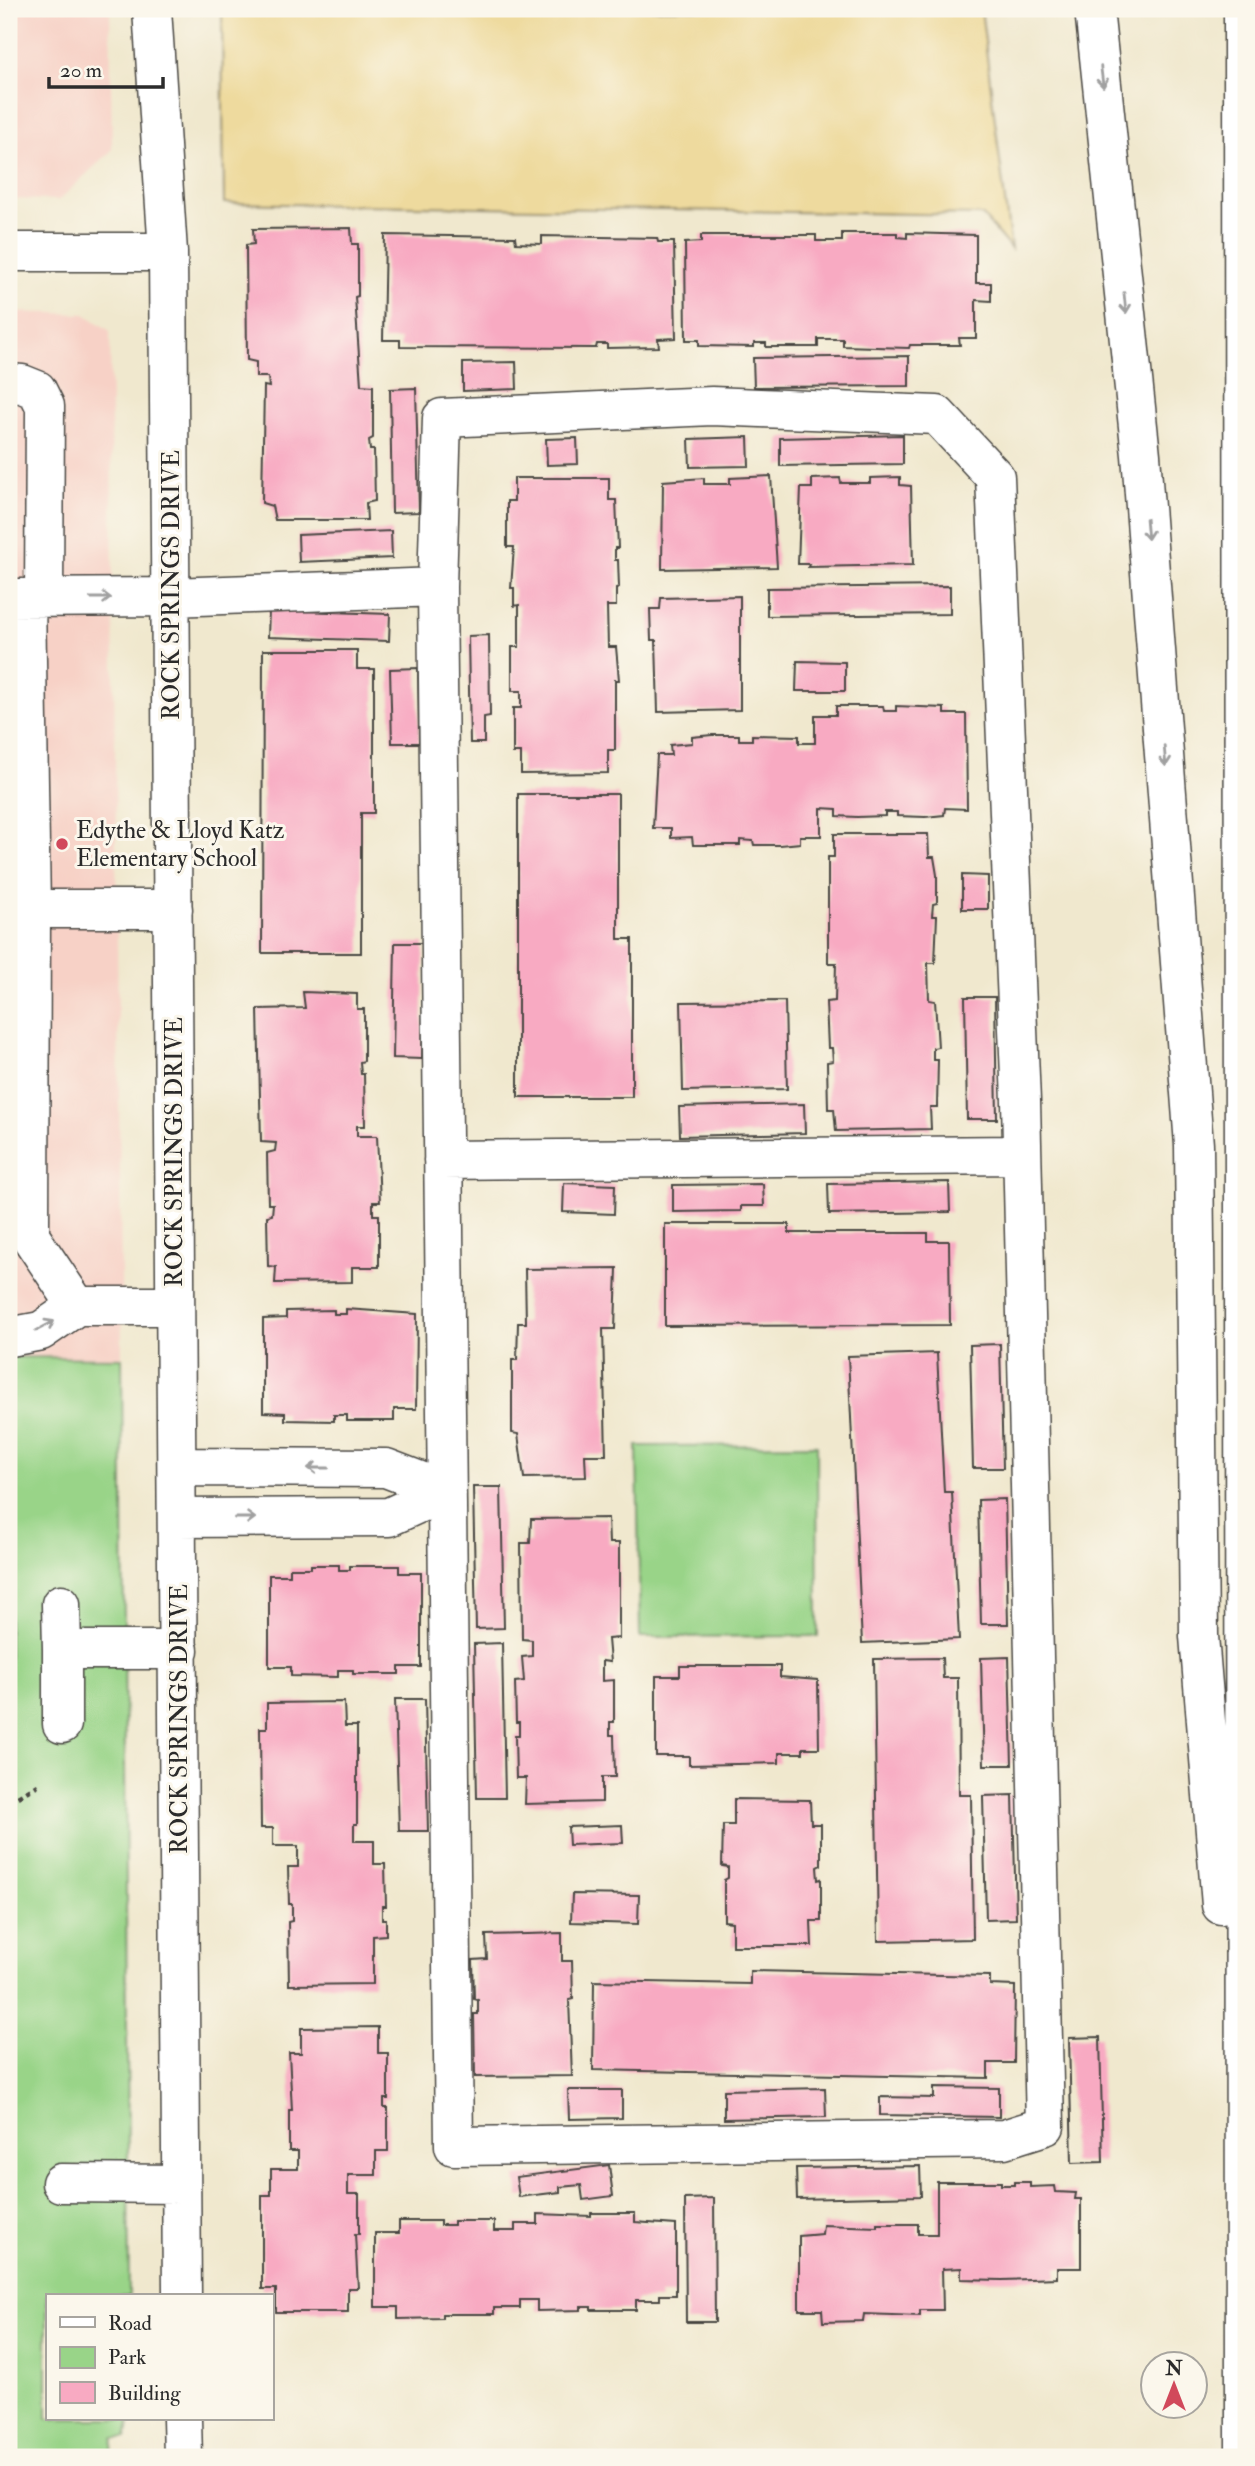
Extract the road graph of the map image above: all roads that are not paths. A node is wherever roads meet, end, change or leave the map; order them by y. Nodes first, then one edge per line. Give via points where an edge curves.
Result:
1 (152, 9) edge
2 (1094, 9) edge
3 (1243, 9) edge
4 (9, 252) edge
5 (168, 252) junction
6 (9, 383) edge
7 (437, 587) junction
8 (172, 597) junction
9 (26, 598) edge
10 (31, 909) junction
11 (173, 909) junction
12 (1022, 1155) junction
13 (443, 1160) junction
14 (20, 1236) edge
15 (77, 1306) junction
16 (175, 1306) junction
17 (9, 1337) edge
18 (177, 1467) junction
19 (446, 1491) junction
20 (177, 1518) junction
21 (61, 1604) dead end
22 (62, 1650) junction
23 (179, 1650) junction
24 (62, 1724) dead end
25 (61, 2183) dead end
26 (181, 2184) junction
27 (1244, 2190) junction
28 (182, 2294) edge
29 (182, 2420) edge
30 (183, 2457) edge
31 (1245, 2457) edge

1 - 5 main road, ROCK SPRINGS DRIVE
2 -> 27 main road via 1141,455 1194,1144 1199,1636
3 - 27 main road
4 - 5 main road
5 - 8 main road, ROCK SPRINGS DRIVE
6 - 9 main road via 37,390 45,406
7 - 8 main road
7 - 12 main road via 442,418 712,406 937,415 995,477
7 - 13 main road
9 -> 8 main road
8 - 11 main road, ROCK SPRINGS DRIVE
9 - 10 main road
10 - 11 main road
10 - 14 main road
11 - 16 main road, ROCK SPRINGS DRIVE
12 - 13 main road
12 - 19 main road via 1045,2126 1004,2139 454,2146
13 - 19 main road
14 - 15 main road
15 - 16 main road
17 -> 15 main road via 41,1331
16 - 18 main road, ROCK SPRINGS DRIVE
19 -> 18 main road via 386,1468
18 - 20 main road, ROCK SPRINGS DRIVE
20 -> 19 main road via 389,1517
20 - 23 main road, ROCK SPRINGS DRIVE
21 - 22 main road
22 - 23 main road
22 - 24 main road
23 - 26 main road, ROCK SPRINGS DRIVE
25 - 26 main road
26 - 28 main road, ROCK SPRINGS DRIVE
27 - 31 main road
29 - 30 main road

